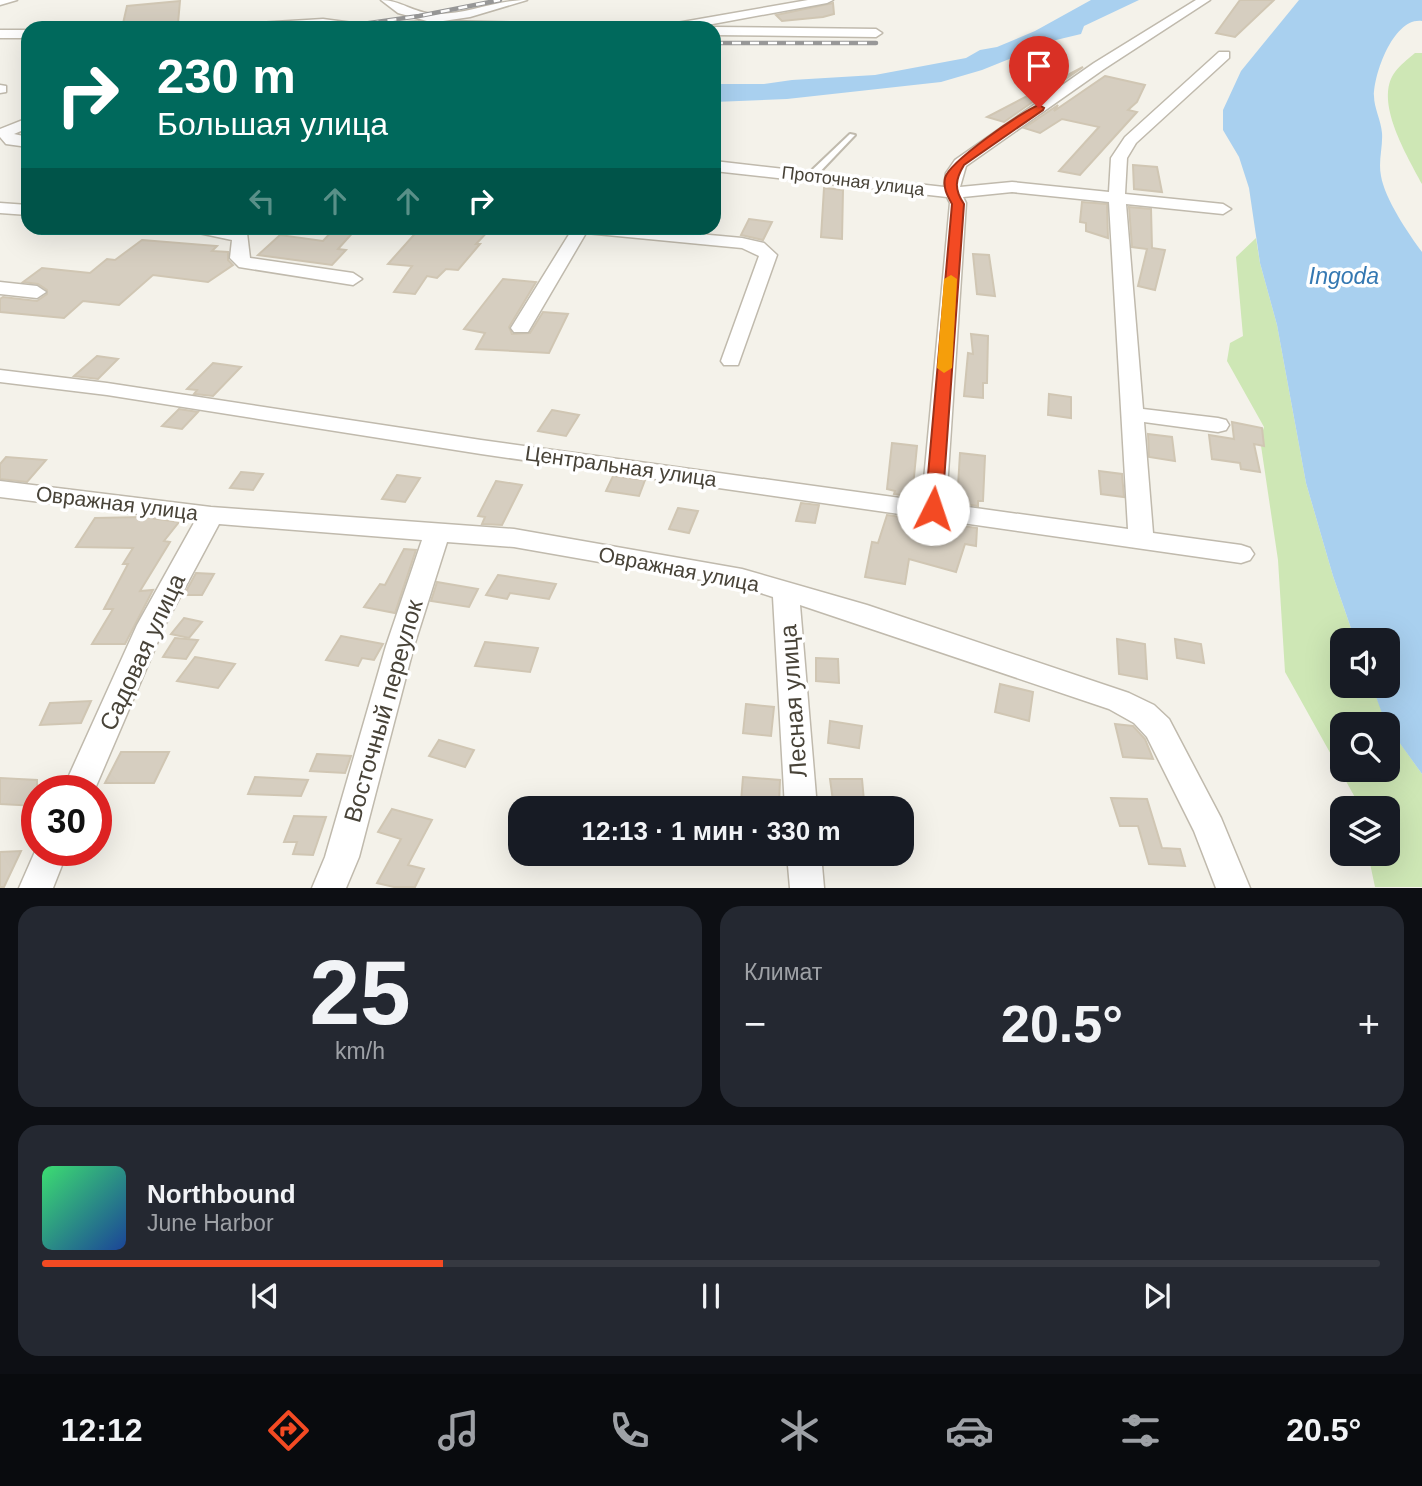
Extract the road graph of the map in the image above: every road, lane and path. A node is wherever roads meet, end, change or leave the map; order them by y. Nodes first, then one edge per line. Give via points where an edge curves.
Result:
1 (11, 0) edge
2 (387, 0) edge
3 (521, 0) edge
4 (827, 0) edge
5 (1205, 0) edge
6 (0, 2) edge
7 (435, 21) joint
8 (710, 21) edge
9 (721, 32) edge
10 (876, 33) dead end
11 (0, 34) edge
12 (21, 34) edge
13 (1224, 55) dead end
14 (21, 127) edge
15 (852, 135) dead end
16 (4, 138) edge
17 (721, 167) edge
18 (812, 175) junction
19 (951, 193) junction
20 (1117, 199) junction
21 (0, 208) edge
22 (1223, 209) dead end
23 (21, 210) edge
24 (232, 235) edge
25 (579, 235) edge
26 (657, 235) edge
27 (353, 279) dead end
28 (0, 288) edge
29 (37, 292) dead end
30 (521, 328) dead end
31 (731, 361) dead end
32 (0, 376) edge
33 (1132, 414) junction
34 (1218, 425) dead end
35 (0, 489) edge
36 (933, 509) junction
37 (211, 514) junction
38 (437, 533) junction
39 (1141, 539) junction
40 (1241, 554) dead end
41 (786, 593) junction
42 (85, 775) edge
43 (800, 796) edge
44 (45, 866) edge
45 (805, 866) edge
46 (36, 887) edge
47 (329, 887) edge
48 (807, 887) edge
49 (1233, 887) edge

1 - 6 street
2 - 7 street via 396,8
3 - 7 street
4 - 8 street
5 - 19 street via 1099,66 960,163 951,177
9 - 10 street
11 - 12 street
13 - 20 street via 1130,140 1119,158
14 - 16 street
15 - 18 lane
17 - 18 street, Проточная улица
18 - 19 street, Проточная улица
19 - 20 street, Проточная улица via 1013,187
19 - 36 street via 958,204
20 - 22 street
20 - 33 street
21 - 23 street
24 - 27 street via 241,237 239,258 245,263
25 - 30 street
26 - 31 street via 742,243 768,255
28 - 29 street
32 - 36 street, Центральная улица
33 - 34 street
33 - 39 street
35 - 37 street, Овражная улица
36 - 39 street, Центральная улица
37 - 38 street, Овражная улица
37 - 42 street, Садовая улица via 151,625
38 - 41 street, Овражная улица via 514,538 742,578
38 - 47 street, Восточный переулок via 400,646 342,857
39 - 40 street, Центральная улица
41 - 43 street, Лесная улица
41 - 49 street, Овражная улица via 857,612 1119,701 1144,714 1165,740
44 - 46 street
45 - 48 street

